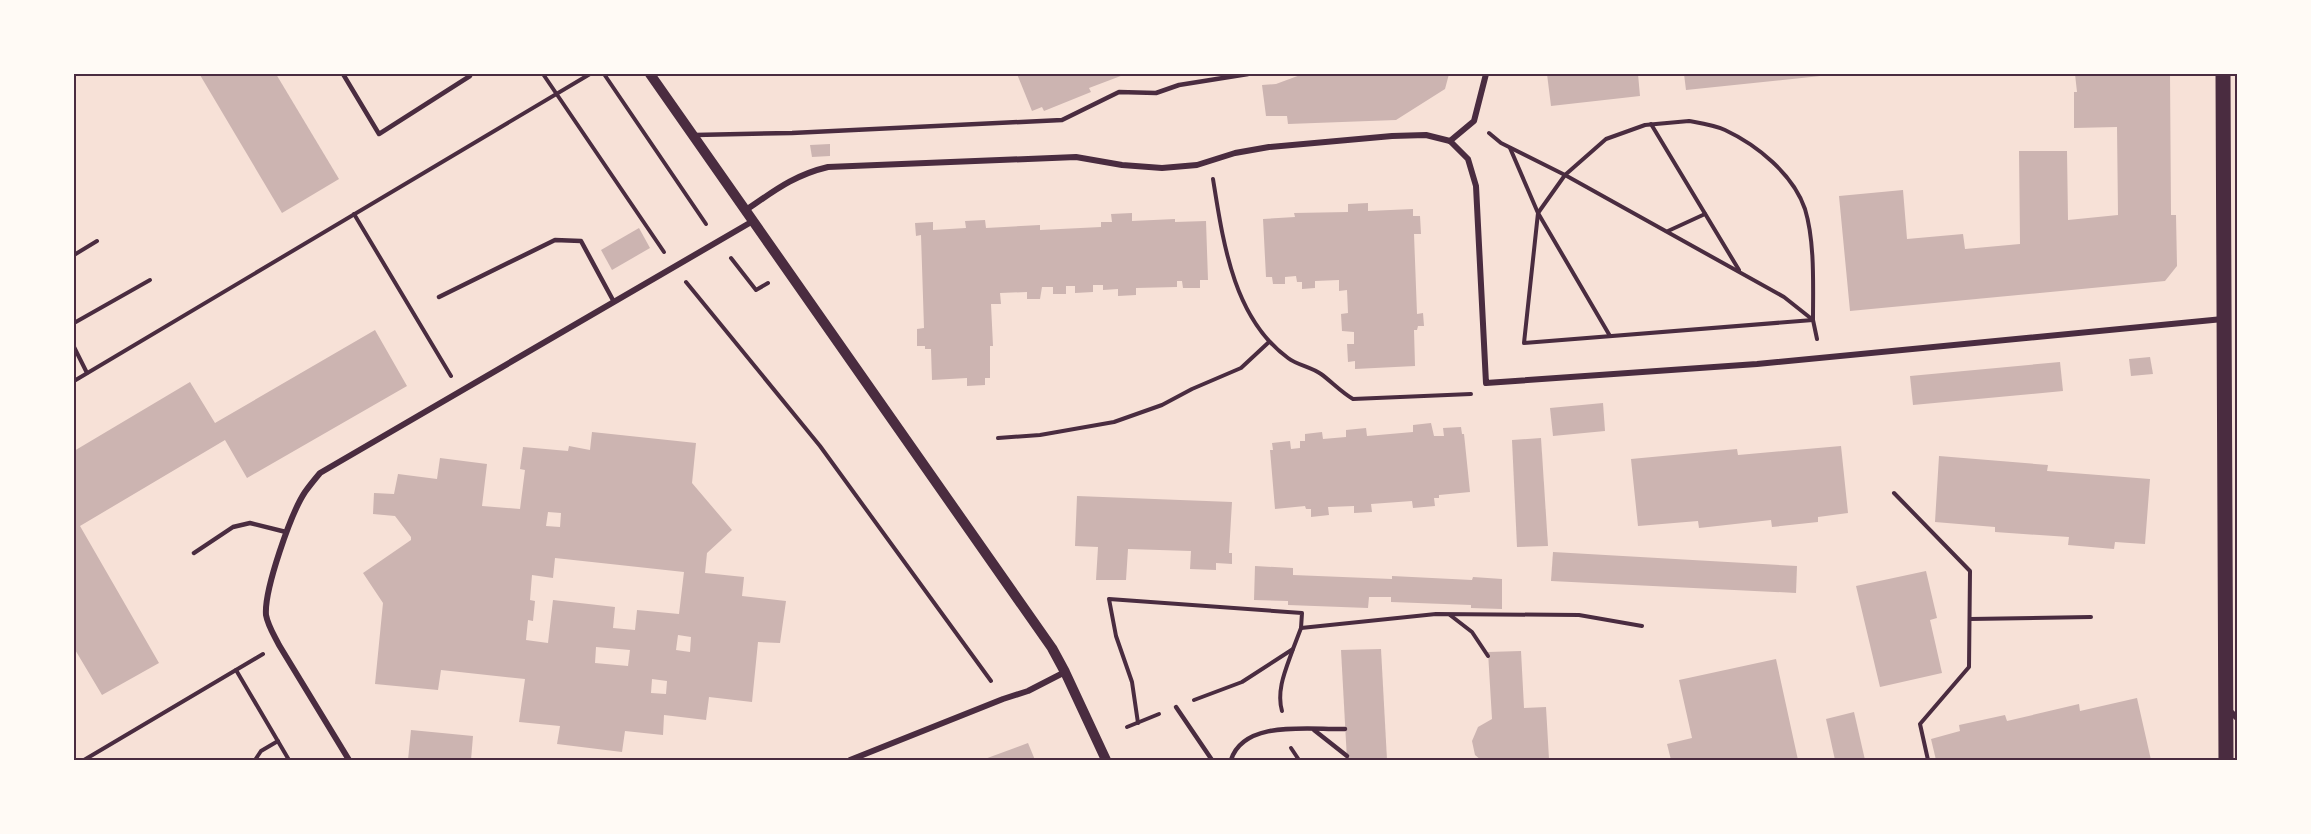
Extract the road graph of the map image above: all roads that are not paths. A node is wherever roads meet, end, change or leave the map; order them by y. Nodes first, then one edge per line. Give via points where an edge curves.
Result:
1 (343, 74) edge
2 (468, 74) edge
3 (650, 74) edge
4 (1248, 74) edge
5 (1486, 74) edge
6 (2223, 74) edge
7 (694, 135) junction
8 (1450, 141) junction
9 (746, 210) junction
10 (754, 221) junction
11 (440, 297) dead end
12 (614, 302) junction
13 (2224, 319) junction
14 (286, 532) junction
15 (194, 553) dead end
16 (1065, 672) junction
17 (1176, 707) road end
18 (2226, 707) junction
19 (2238, 719) edge
20 (1313, 729) junction
21 (1345, 729) dead end
22 (1347, 756) dead end
23 (349, 760) edge
24 (850, 760) edge
25 (1106, 760) edge
26 (1212, 760) edge
27 (1231, 760) edge
28 (2226, 760) edge

1 - 2 lane via 379,134
3 - 7 street
4 - 7 lane via 1179,85 1156,93 1119,92 1062,120
5 - 8 street via 1474,121
6 - 13 main road
7 - 9 street
8 - 9 street via 1426,135 1392,136 1269,147 1197,165 1162,168 1076,156 828,166 791,179
8 - 13 street via 1468,159 1476,186 1486,383 1818,358
9 - 10 street
10 - 12 street
10 - 16 street
11 - 12 lane via 555,240 581,241
12 - 14 street via 320,473 304,493
13 - 18 main road
14 - 15 lane via 250,523 233,527
14 - 23 street via 269,591 269,626
16 - 24 street via 1028,691
16 - 25 street
17 - 26 lane
18 - 19 street
18 - 28 main road
20 - 21 lane
20 - 22 lane
20 - 27 lane via 1256,733 1235,748

